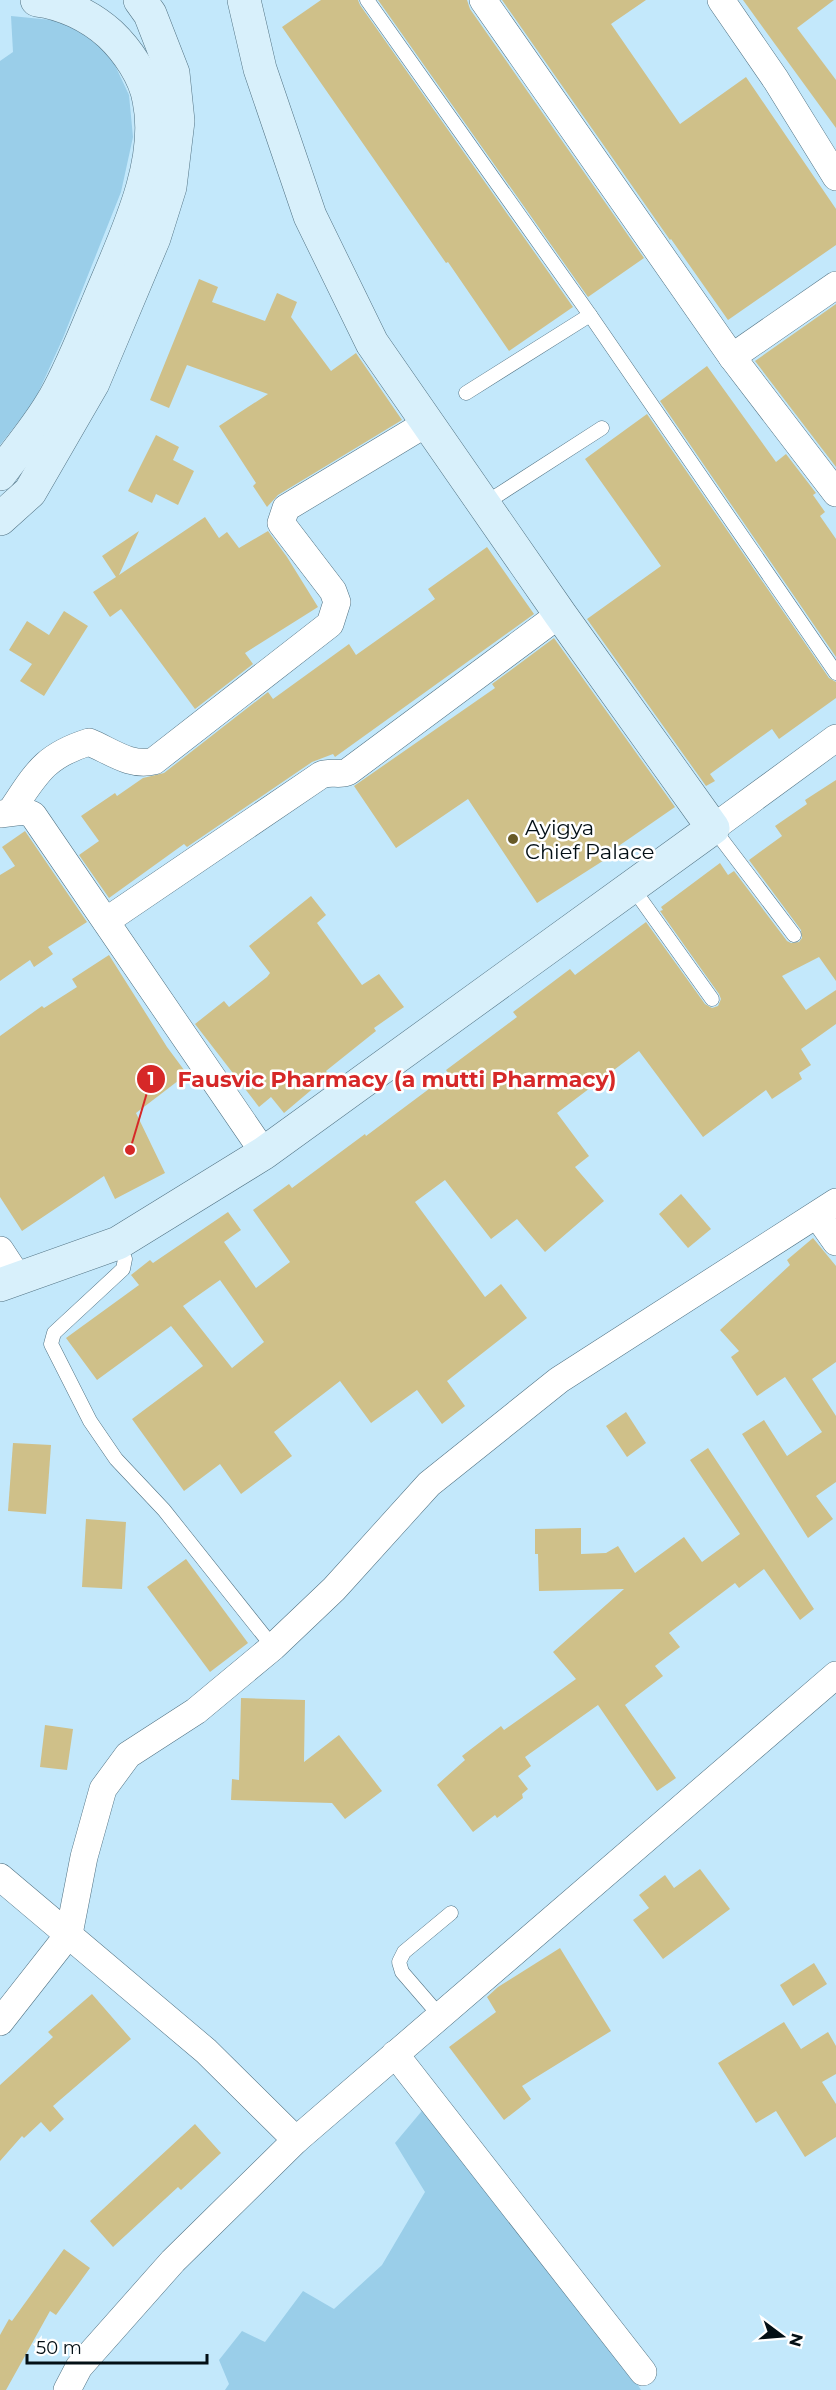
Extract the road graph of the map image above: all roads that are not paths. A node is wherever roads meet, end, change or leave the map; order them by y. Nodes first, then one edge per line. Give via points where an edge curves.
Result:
1 (42, 0) edge
2 (140, 0) edge
3 (244, 0) edge
4 (367, 0) edge
5 (483, 0) edge
6 (721, 0) edge
7 (836, 177) edge
8 (836, 285) edge
9 (590, 315) junction
10 (732, 357) junction
11 (465, 393) dead end
12 (428, 423) junction
13 (602, 428) dead end
14 (0, 474) edge
15 (836, 493) edge
16 (484, 504) junction
17 (0, 519) edge
18 (560, 614) junction
19 (836, 673) edge
20 (836, 738) edge
21 (5, 813) edge
22 (713, 828) junction
23 (632, 887) junction
24 (106, 921) junction
25 (794, 935) dead end
26 (712, 999) dead end
27 (264, 1153) junction
28 (826, 1208) edge
29 (836, 1242) edge
30 (118, 1243) junction
31 (0, 1250) edge
32 (10, 1282) edge
33 (273, 1647) junction
34 (836, 1675) edge
35 (0, 1876) edge
36 (451, 1912) dead end
37 (69, 1934) junction
38 (440, 2016) junction
39 (0, 2022) edge
40 (395, 2054) junction
41 (296, 2140) junction
42 (643, 2372) dead end
43 (67, 2390) edge

1 - 14 street via 78,12 101,25 118,42 136,66 149,99 151,135 146,171 131,220 86,330 52,404
2 - 17 street via 150,14 173,73 178,121 170,187 154,238 93,383 30,492
3 - 12 street via 260,69 310,216 372,343
4 - 9 lane
5 - 10 street
6 - 7 street
8 - 10 street
9 - 11 lane
9 - 19 lane
10 - 15 street
12 - 16 street
12 - 21 street via 286,508 281,523 333,591 337,602 330,624 154,761 131,762 89,742 80,745 58,754 40,768
13 - 16 lane
16 - 18 street
18 - 22 street
18 - 24 street via 345,774 321,775
20 - 22 street
21 - 24 street via 24,811 33,815
22 - 23 street
22 - 25 lane
23 - 26 lane
23 - 27 street
24 - 27 street
27 - 30 street
28 - 29 street
28 - 33 street via 559,1380 429,1484 334,1590
30 - 32 street
30 - 33 lane via 125,1258 123,1269 54,1333 51,1344 90,1421 116,1459 164,1510
31 - 32 street
33 - 37 street via 196,1711 128,1755 103,1789
34 - 38 street
35 - 37 street
36 - 38 lane via 404,1952 399,1962 402,1972
37 - 39 street
37 - 41 street via 206,2051
38 - 40 street
40 - 41 street
40 - 42 street
41 - 43 street via 173,2261 79,2367

